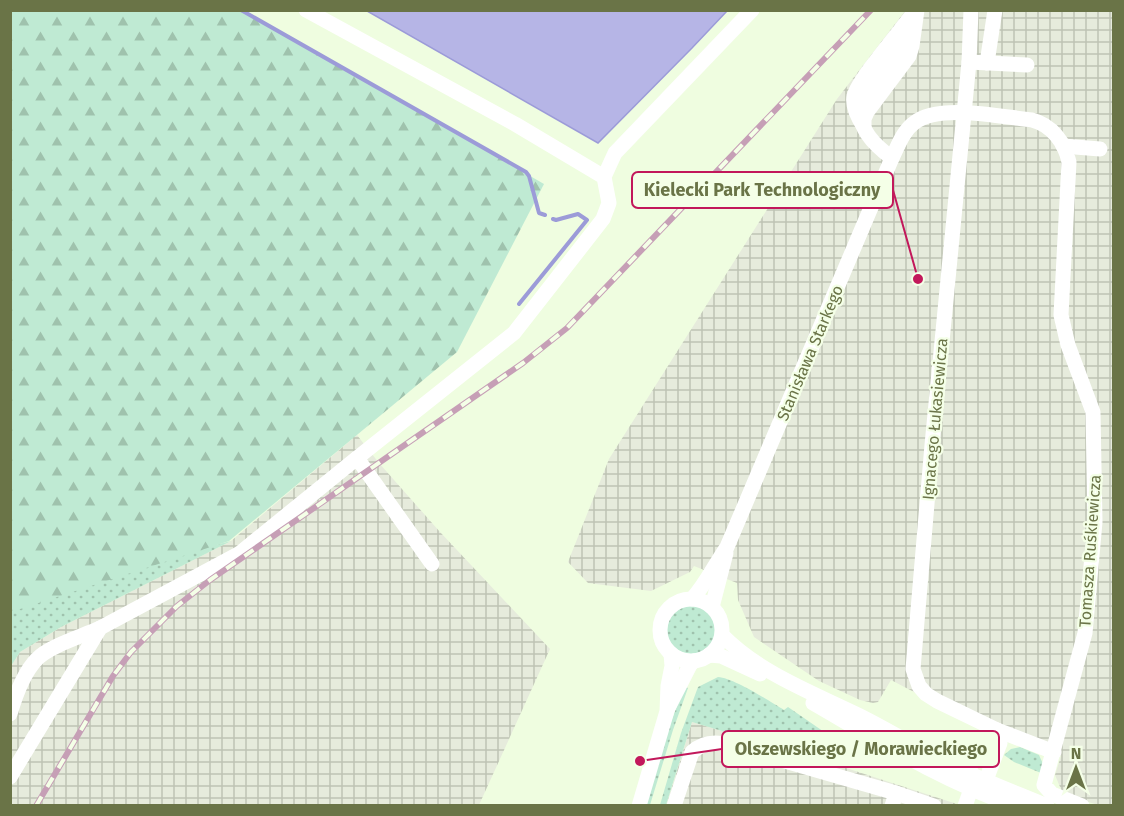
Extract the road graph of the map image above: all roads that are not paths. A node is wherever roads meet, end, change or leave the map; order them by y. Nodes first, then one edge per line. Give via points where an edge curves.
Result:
1 (306, 10) edge
2 (752, 10) edge
3 (916, 10) edge
4 (971, 10) edge
5 (995, 10) edge
6 (969, 62) junction
7 (987, 63) junction
8 (1027, 65) dead end
9 (964, 113) junction
10 (864, 127) junction
11 (1063, 146) junction
12 (1100, 149) dead end
13 (892, 158) junction
14 (603, 177) junction
15 (357, 458) junction
16 (727, 547) junction
17 (432, 564) dead end
18 (692, 598) junction
19 (712, 607) junction
20 (100, 628) junction
21 (722, 635) junction
22 (671, 654) junction
23 (709, 655) junction
24 (694, 661) junction
25 (667, 711) junction
26 (10, 714) edge
27 (997, 730) junction
28 (1054, 752) junction
29 (968, 772) junction
30 (10, 777) edge
31 (986, 780) junction
32 (971, 789) junction
33 (894, 799) edge
34 (639, 806) edge
35 (674, 806) edge
36 (934, 806) edge
37 (965, 806) edge
38 (1016, 806) edge
39 (1047, 806) edge
40 (1082, 806) edge

1 - 14 street via 515,124
2 - 14 street via 615,153
3 - 10 street via 909,56 867,112
3 - 10 street via 855,95 855,110
4 - 6 street, Ignacego Łukasiewicza
5 - 7 street
6 - 7 street
6 - 9 street, Ignacego Łukasiewicza
7 - 8 street
9 - 11 street, Tomasza Ruśkiewicza via 1045,124
9 - 13 street, Stanisława Starkego via 938,112 920,119 908,129
9 - 27 street, Ignacego Łukasiewicza via 913,662 915,677 926,694
10 - 13 street via 872,141
11 - 12 street
11 - 28 street, Tomasza Ruśkiewicza via 1070,167 1061,315 1093,412 1095,522 1085,633
13 - 16 street, Stanisława Starkego
14 - 15 street via 609,203 603,219 514,333
15 - 17 street
15 - 20 street via 240,553
16 - 18 street
16 - 19 street
18 - 19 street
18 - 22 street via 673,604 661,622 661,639
19 - 21 street via 722,625
20 - 26 street via 36,660 15,696
20 - 30 street
21 - 23 street
21 - 29 street via 778,675
22 - 24 street
22 - 25 street
23 - 24 street
23 - 32 street via 721,656 759,673
24 - 25 street
25 - 34 street
27 - 28 street, Ignacego Łukasiewicza
27 - 29 street via 984,736
27 - 31 street via 1000,743
28 - 40 street, Tomasza Ruśkiewicza via 1044,785 1052,794
29 - 31 street
29 - 32 street
31 - 32 street
31 - 39 street
32 - 37 street
32 - 38 street
33 - 35 street via 713,742 692,752
33 - 36 street

